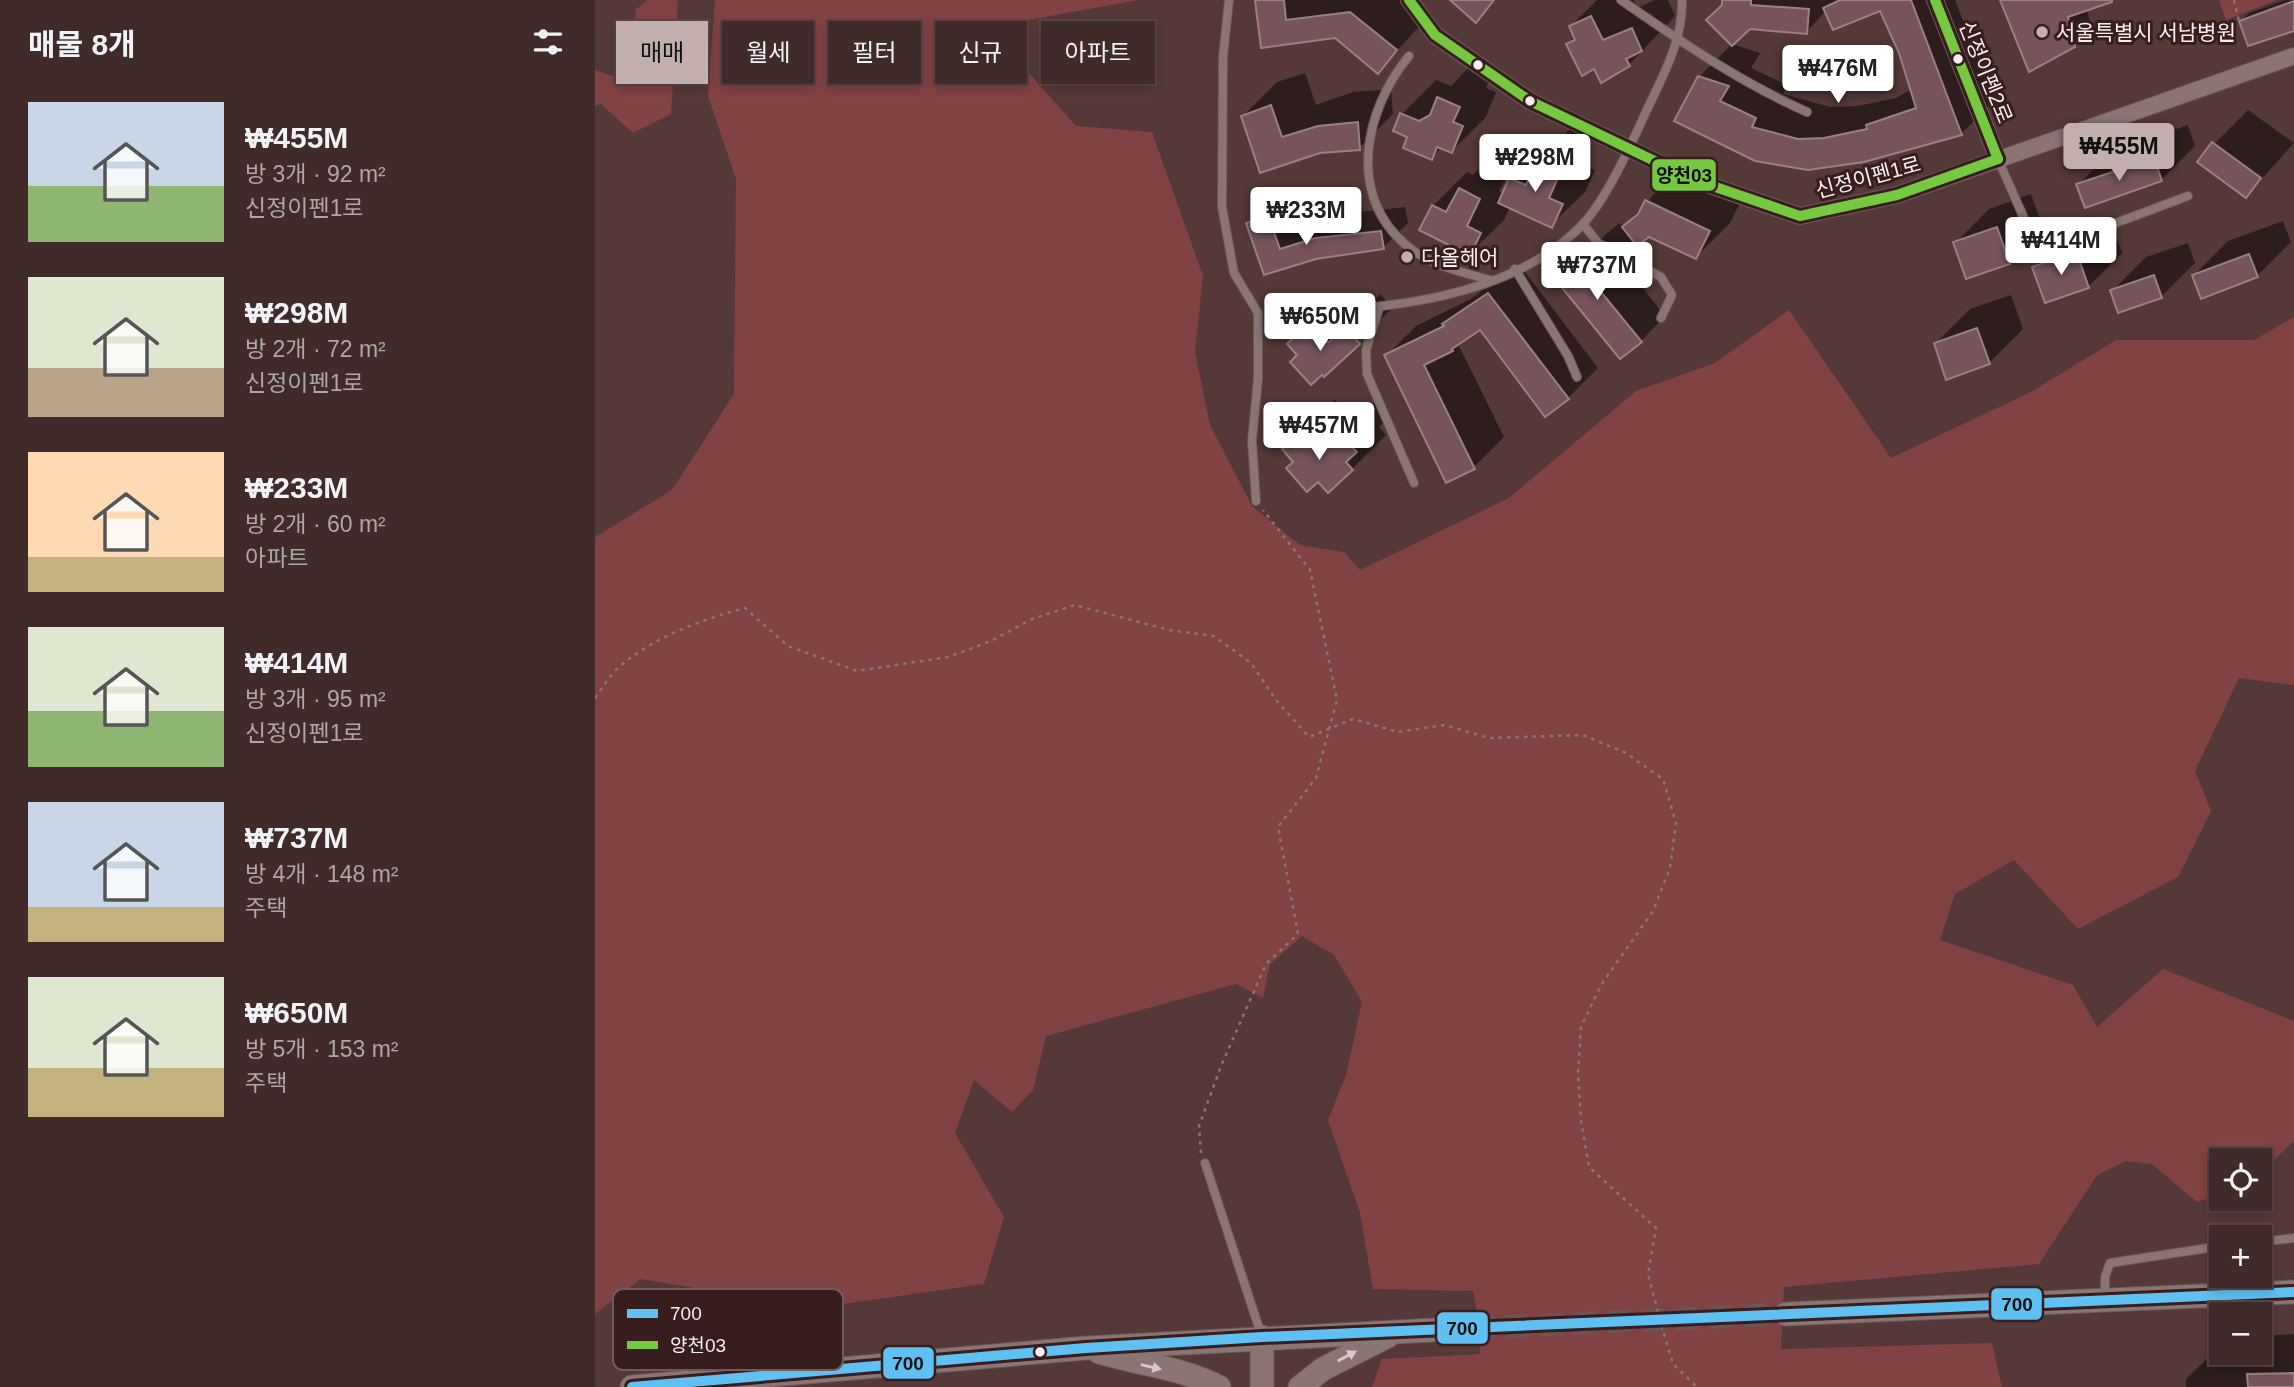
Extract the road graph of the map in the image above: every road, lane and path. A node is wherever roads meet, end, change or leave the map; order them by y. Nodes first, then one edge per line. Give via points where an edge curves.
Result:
1 (1229, 0) edge
2 (1409, 0) edge
3 (1621, 0) edge
4 (1682, 0) edge
5 (1935, 0) edge
6 (2234, 0) edge
7 (2239, 21) dead end
8 (1679, 40) junction
9 (1409, 56) dead end
10 (2294, 56) edge
11 (1807, 112) dead end
12 (1629, 150) junction
13 (1998, 159) junction
14 (2188, 196) dead end
15 (1583, 224) junction
16 (1515, 269) junction
17 (1490, 280) junction
18 (1379, 308) junction
19 (1272, 313) dead end
20 (1661, 318) dead end
21 (1577, 377) dead end
22 (1414, 483) dead end
23 (1256, 501) joint
24 (595, 698) edge
25 (1329, 729) junction
26 (1205, 1163) joint
27 (2294, 1238) edge
28 (2272, 1241) edge
29 (2209, 1248) edge
30 (2294, 1292) edge
31 (2105, 1300) junction
32 (1786, 1314) tunnel mouth
33 (1472, 1328) tunnel mouth
34 (1399, 1331) junction
35 (1262, 1337) junction
36 (1086, 1348) junction
37 (843, 1369) edge
38 (830, 1370) edge
39 (632, 1387) edge
40 (1219, 1387) edge
41 (1262, 1387) edge
42 (1300, 1387) edge
43 (1697, 1387) edge

1 - 23 lane via 1223,57 1222,207 1234,273 1258,313 1252,441
2 - 12 street, 신정이펜1로 via 1435,35 1530,101
3 - 8 lane
4 - 8 lane
5 - 13 street, 신정이펜2로
6 - 7 path
8 - 11 lane via 1767,94
8 - 12 lane
9 - 17 lane via 1375,111 1368,149 1371,185 1391,229 1405,245 1452,269
10 - 13 street, 신정이펜1로
12 - 13 street, 신정이펜1로 via 1692,179 1800,216 1897,194
12 - 15 lane
13 - 14 lane via 2038,248 2049,248
15 - 16 lane
15 - 20 lane via 1598,243 1668,285 1672,295
16 - 17 lane
16 - 21 lane
17 - 18 lane
18 - 19 lane
18 - 22 lane via 1366,350 1367,374
23 - 25 path via 1310,570 1337,700
24 - 25 path via 617,668 658,643 699,621 745,608 788,646 857,671 948,657 1075,605 1169,630 1213,636 1251,663 1276,701 1309,737
25 - 26 path via 1316,778 1278,827 1298,934 1266,964 1217,1076 1199,1126
25 - 43 path via 1353,719 1398,732 1444,725 1489,738 1583,734 1626,753 1663,779 1676,823 1670,868 1653,911 1601,985 1581,1027 1580,1108 1589,1167 1656,1228 1648,1274 1657,1309 1673,1364
26 - 35 lane
27 - 28 lane
29 - 31 lane via 2110,1263
30 - 31 main road
31 - 32 main road
33 - 34 main road
34 - 35 main road
42 -> 34 main road via 1323,1369
35 - 36 main road
35 - 41 main road
36 - 37 main road
36 -> 40 main road
38 - 39 main road

